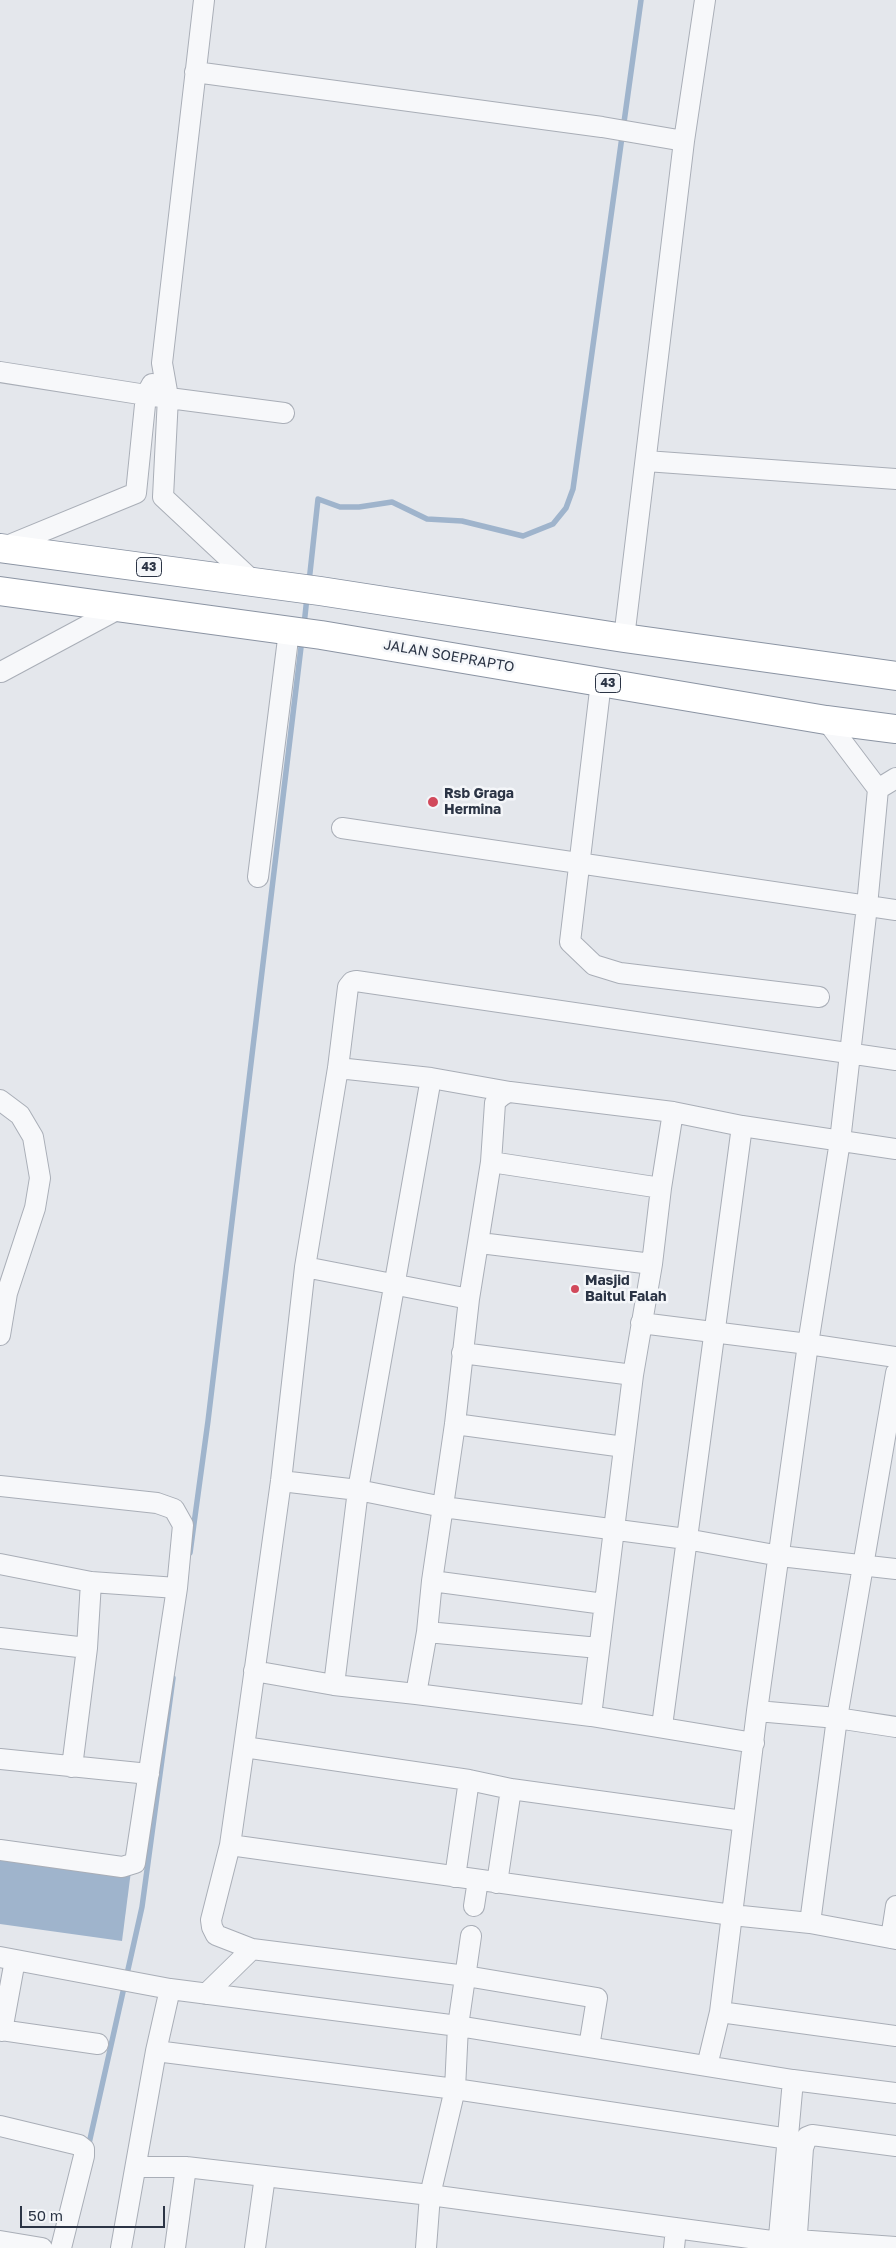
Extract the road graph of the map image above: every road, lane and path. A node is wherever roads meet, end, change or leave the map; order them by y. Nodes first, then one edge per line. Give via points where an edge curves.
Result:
1 (204, 0) edge
2 (705, 0) edge
3 (195, 72) junction
4 (684, 141) junction
5 (162, 363) junction
6 (0, 372) edge
7 (146, 396) junction
8 (168, 397) junction
9 (284, 413) dead end
10 (646, 461) junction
11 (896, 479) edge
12 (136, 493) junction
13 (163, 497) junction
14 (1, 548) edge
15 (254, 582) junction
16 (0, 591) edge
17 (124, 606) junction
18 (292, 632) junction
19 (624, 638) junction
20 (0, 675) edge
21 (896, 676) edge
22 (601, 682) junction
23 (826, 720) junction
24 (896, 729) edge
25 (896, 778) edge
26 (878, 789) junction
27 (342, 828) dead end
28 (580, 863) junction
29 (258, 877) dead end
30 (867, 906) junction
31 (896, 910) edge
32 (819, 997) dead end
33 (850, 1053) junction
34 (896, 1060) edge
35 (338, 1068) junction
36 (431, 1078) junction
37 (510, 1092) junction
38 (0, 1100) edge
39 (673, 1112) junction
40 (742, 1126) junction
41 (840, 1141) junction
42 (896, 1149) edge
43 (491, 1162) junction
44 (660, 1188) junction
45 (480, 1242) junction
46 (652, 1264) junction
47 (305, 1267) junction
48 (396, 1283) junction
49 (469, 1299) junction
50 (641, 1323) junction
51 (714, 1333) junction
52 (0, 1335) edge
53 (808, 1344) junction
54 (462, 1353) junction
55 (896, 1357) edge
56 (896, 1373) edge
57 (633, 1375) junction
58 (455, 1424) junction
59 (624, 1447) junction
60 (281, 1481) junction
61 (0, 1486) edge
62 (358, 1490) junction
63 (442, 1507) junction
64 (614, 1530) junction
65 (686, 1539) junction
66 (780, 1556) junction
67 (0, 1564) edge
68 (863, 1565) junction
69 (896, 1569) edge
70 (432, 1581) junction
71 (91, 1582) junction
72 (176, 1588) junction
73 (604, 1604) junction
74 (427, 1632) junction
75 (0, 1638) edge
76 (87, 1648) junction
77 (599, 1648) junction
78 (254, 1672) junction
79 (334, 1686) junction
80 (416, 1694) junction
81 (757, 1711) junction
82 (591, 1716) junction
83 (837, 1718) junction
84 (662, 1726) junction
85 (896, 1727) edge
86 (754, 1743) junction
87 (244, 1747) junction
88 (0, 1759) edge
89 (72, 1767) junction
90 (149, 1774) junction
91 (469, 1780) junction
92 (511, 1789) junction
93 (743, 1820) junction
94 (230, 1845) junction
95 (0, 1850) edge
96 (455, 1877) junction
97 (487, 1881) junction
98 (474, 1906) dead end
99 (896, 1906) edge
100 (732, 1915) junction
101 (810, 1923) junction
102 (471, 1936) dead end
103 (894, 1938) edge
104 (252, 1949) junction
105 (8, 1959) edge
106 (466, 1976) junction
107 (170, 1989) junction
108 (206, 1994) junction
109 (720, 2012) junction
110 (458, 2026) junction
111 (1, 2031) edge
112 (896, 2036) edge
113 (98, 2044) dead end
114 (589, 2047) junction
115 (156, 2051) junction
116 (707, 2066) junction
117 (793, 2080) junction
118 (454, 2089) junction
119 (896, 2093) edge
120 (0, 2126) edge
121 (789, 2139) junction
122 (896, 2146) edge
123 (137, 2167) junction
124 (186, 2167) junction
125 (265, 2176) junction
126 (430, 2195) junction
127 (676, 2228) junction
128 (0, 2241) edge
129 (788, 2245) edge
130 (895, 2247) edge
131 (42, 2248) edge
132 (61, 2248) edge
133 (121, 2248) edge
134 (175, 2248) edge
135 (256, 2248) edge
136 (426, 2248) edge
137 (674, 2248) edge

1 - 3 street
2 - 4 street
3 - 4 street
3 - 5 street
4 - 10 street
5 - 7 street
5 - 8 street
6 - 7 street
7 - 8 street
7 - 12 street
8 - 9 street
8 - 13 street
10 - 11 street
10 - 19 street
12 - 13 street
12 - 14 street
13 - 15 street
14 - 15 highway, 43
15 - 19 highway, 43
16 - 17 highway, JALAN SOEPRAPTO / 43
17 - 18 highway, JALAN SOEPRAPTO / 43
17 - 20 street
18 - 22 highway, JALAN SOEPRAPTO / 43
18 - 29 street
19 - 21 highway, 43
22 - 23 highway, JALAN SOEPRAPTO / 43
22 - 28 street
23 - 24 highway, JALAN SOEPRAPTO / 43
23 - 26 street
25 - 26 street
26 - 30 street
27 - 28 street
28 - 30 street
28 - 32 street via 570,942 594,965 620,973
30 - 31 street
30 - 33 street
33 - 34 street
33 - 35 street via 356,981 348,987
33 - 41 street
35 - 36 street
35 - 47 street
36 - 37 street
36 - 48 street
37 - 39 street
37 - 43 street via 503,1094 495,1103
38 - 52 street via 20,1115 33,1137 40,1178 35,1208 7,1293
39 - 40 street
39 - 44 street
40 - 41 street
40 - 51 street
41 - 42 street
41 - 53 street
43 - 44 street
43 - 45 street
44 - 46 street
45 - 46 street
45 - 49 street
46 - 50 street
47 - 48 street
47 - 60 street
48 - 49 street
48 - 62 street
49 - 54 street
50 - 51 street
50 - 57 street
51 - 53 street
51 - 65 street
53 - 55 street
53 - 66 street
54 - 57 street
54 - 58 street
56 - 68 street
57 - 59 street
58 - 59 street
58 - 63 street
59 - 64 street
60 - 62 street
60 - 78 street
61 - 72 street via 157,1503 174,1509 183,1525
62 - 63 street
62 - 79 street
63 - 64 street
63 - 70 street
64 - 65 street
64 - 73 street
65 - 66 street
65 - 84 street
66 - 68 street
66 - 81 street
67 - 71 street
68 - 69 street
68 - 83 street
70 - 73 street
70 - 74 street
71 - 72 street
71 - 76 street
72 - 90 street
73 - 77 street
74 - 77 street
74 - 80 street
75 - 76 street
76 - 89 street
77 - 82 street
78 - 79 street
78 - 87 street
79 - 80 street
80 - 82 street
81 - 83 street
81 - 86 street
82 - 84 street
83 - 85 street
83 - 101 street
84 - 86 street
86 - 93 street
87 - 91 street
87 - 94 street
88 - 89 street
89 - 90 street
90 - 95 street via 135,1863 122,1867
91 - 92 street
91 - 96 street
92 - 93 street
92 - 97 street
93 - 100 street
94 - 96 street
94 - 104 street via 212,1927 216,1935
96 - 97 street
97 - 98 street
97 - 100 street
99 - 103 street
100 - 101 street
100 - 109 street
101 - 103 street
102 - 106 street
104 - 106 street
104 - 108 street
105 - 107 street
105 - 111 street
106 - 110 street
106 - 114 street via 597,1998
107 - 108 street
107 - 115 street
108 - 110 street
109 - 112 street
109 - 116 street
110 - 114 street
110 - 118 street
111 - 113 street
114 - 116 street
115 - 118 street
115 - 123 street
116 - 117 street
117 - 119 street
117 - 121 street
118 - 121 street
118 - 126 street
120 - 132 street via 79,2144 84,2149
121 - 129 street
122 - 129 street via 807,2137
123 - 124 street
123 - 133 street
124 - 125 street
124 - 134 street
125 - 126 street
125 - 135 street
126 - 127 street
126 - 136 street
127 - 129 street
127 - 137 street
128 - 131 street
129 - 130 street

